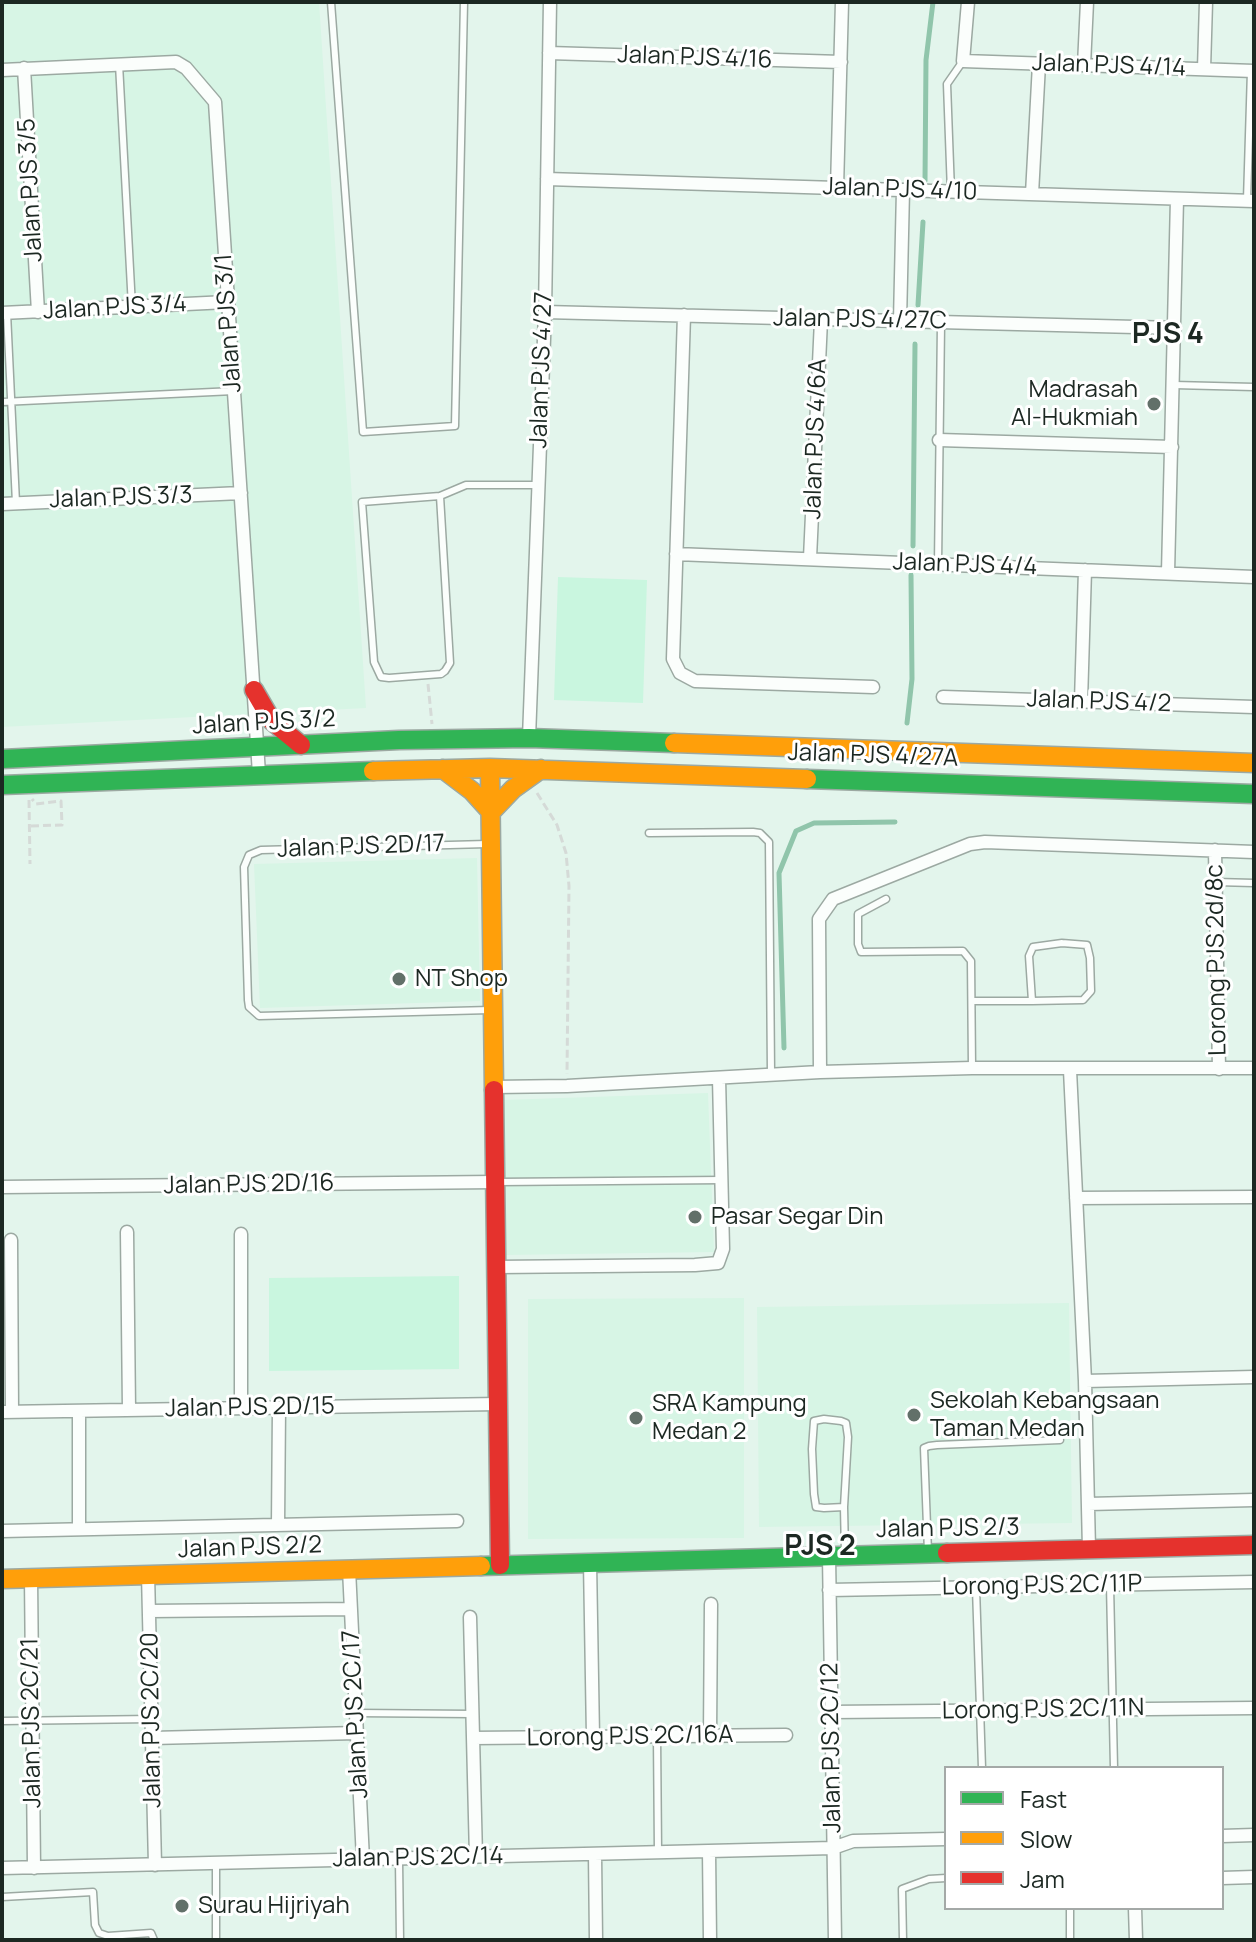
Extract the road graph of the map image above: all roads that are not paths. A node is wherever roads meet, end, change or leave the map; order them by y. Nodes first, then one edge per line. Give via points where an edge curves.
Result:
1 (331, 2) edge
2 (464, 2) edge
3 (550, 2) edge
4 (842, 2) edge
5 (968, 2) edge
6 (1087, 2) edge
7 (1206, 2) edge
8 (549, 53) junction
9 (963, 61) junction
10 (841, 62) junction
11 (119, 64) junction
12 (1039, 64) junction
13 (1084, 65) junction
14 (24, 68) junction
15 (1204, 69) junction
16 (2, 70) edge
17 (1252, 71) edge
18 (547, 179) junction
19 (837, 188) junction
20 (903, 190) junction
21 (951, 192) junction
22 (1032, 194) junction
23 (1177, 199) junction
24 (1250, 201) edge
25 (227, 302) junction
26 (132, 307) junction
27 (38, 312) junction
28 (545, 312) junction
29 (4, 313) edge
30 (684, 315) junction
31 (821, 320) junction
32 (900, 321) junction
33 (941, 322) junction
34 (1175, 328) junction
35 (1173, 385) junction
36 (1254, 387) edge
37 (234, 391) junction
38 (2, 402) edge
39 (11, 402) junction
40 (939, 440) junction
41 (1172, 447) junction
42 (538, 485) junction
43 (241, 493) junction
44 (440, 496) junction
45 (16, 503) junction
46 (2, 504) edge
47 (676, 554) junction
48 (810, 558) junction
49 (938, 564) junction
50 (1085, 570) junction
51 (1168, 573) junction
52 (1254, 577) edge
53 (873, 687) dead end
54 (254, 690) junction
55 (943, 697) dead end
56 (1081, 701) junction
57 (1254, 707) edge
58 (529, 738) junction
59 (301, 745) junction
60 (258, 747) junction
61 (987, 753) junction
62 (1065, 756) junction
63 (2, 759) edge
64 (1254, 763) edge
65 (490, 768) junction
66 (443, 769) junction
67 (259, 774) junction
68 (534, 774) junction
69 (986, 784) junction
70 (2, 785) edge
71 (1066, 787) junction
72 (1254, 794) edge
73 (491, 812) junction
74 (649, 833) dead end
75 (491, 844) junction
76 (1215, 850) junction
77 (1254, 852) edge
78 (1216, 882) junction
79 (1254, 883) edge
80 (886, 899) dead end
81 (972, 1001) junction
82 (1032, 1001) junction
83 (493, 1010) junction
84 (972, 1068) junction
85 (1254, 1068) edge
86 (1219, 1069) junction
87 (1070, 1070) junction
88 (820, 1072) junction
89 (771, 1073) junction
90 (719, 1078) junction
91 (494, 1087) junction
92 (723, 1180) junction
93 (495, 1182) junction
94 (2, 1187) edge
95 (1254, 1197) edge
96 (1076, 1198) junction
97 (127, 1232) dead end
98 (241, 1234) dead end
99 (11, 1240) dead end
100 (497, 1267) junction
101 (1254, 1377) edge
102 (1085, 1381) junction
103 (498, 1404) junction
104 (241, 1408) junction
105 (279, 1408) junction
106 (129, 1410) junction
107 (79, 1411) junction
108 (7, 1412) edge
109 (1060, 1440) dead end
110 (1254, 1500) edge
111 (1088, 1504) junction
112 (844, 1507) junction
113 (457, 1521) dead end
114 (278, 1525) junction
115 (79, 1529) junction
116 (2, 1531) edge
117 (1254, 1545) edge
118 (1089, 1549) junction
119 (928, 1553) junction
120 (837, 1556) junction
121 (590, 1562) junction
122 (500, 1565) junction
123 (349, 1569) junction
124 (148, 1574) junction
125 (31, 1578) junction
126 (2, 1579) edge
127 (1254, 1582) edge
128 (1110, 1585) junction
129 (976, 1587) junction
130 (829, 1590) junction
131 (711, 1604) dead end
132 (351, 1609) junction
133 (149, 1611) junction
134 (470, 1617) dead end
135 (1254, 1708) edge
136 (1113, 1709) junction
137 (980, 1711) junction
138 (831, 1712) junction
139 (356, 1713) junction
140 (473, 1714) junction
141 (152, 1719) junction
142 (32, 1720) junction
143 (2, 1721) edge
144 (357, 1733) junction
145 (786, 1735) dead end
146 (657, 1736) junction
147 (710, 1736) junction
148 (593, 1737) junction
149 (152, 1738) junction
150 (473, 1738) junction
151 (982, 1766) edge
152 (1114, 1766) edge
153 (1254, 1835) edge
154 (1224, 1836) edge
155 (944, 1839) edge
156 (833, 1848) junction
157 (709, 1851) junction
158 (658, 1852) junction
159 (595, 1854) junction
160 (476, 1857) junction
161 (399, 1859) junction
162 (363, 1860) junction
163 (216, 1863) junction
164 (155, 1865) junction
165 (2, 1868) edge
166 (34, 1868) junction
167 (1254, 1877) edge
168 (944, 1878) edge
169 (1224, 1878) edge
170 (2, 1897) edge
171 (1070, 1910) edge
172 (1135, 1910) edge
173 (154, 1940) edge
174 (216, 1940) edge
175 (400, 1940) edge
176 (596, 1940) edge
177 (710, 1940) edge
178 (835, 1940) edge
179 (903, 1940) edge
180 (1070, 1940) edge
181 (1136, 1940) edge

1 - 2 lane via 363,432 455,426
3 - 8 street, Jalan PJS 4/27
4 - 10 street
5 - 9 street
6 - 13 street
7 - 15 street
8 - 10 street, Jalan PJS 4/16
8 - 18 street, Jalan PJS 4/27
9 - 12 street, Jalan PJS 4/14
9 - 21 lane via 947,84
10 - 19 street
11 - 14 street, Jalan PJS 3/1
11 - 25 street, Jalan PJS 3/1 via 180,63 215,102
11 - 26 lane
12 - 13 street, Jalan PJS 4/14
12 - 22 street
13 - 15 street, Jalan PJS 4/14
14 - 16 street, Jalan PJS 3/1
14 - 27 street, Jalan PJS 3/5
15 - 17 street, Jalan PJS 4/14
17 - 24 lane
18 - 19 street, Jalan PJS 4/10
18 - 28 street, Jalan PJS 4/27
19 - 20 street, Jalan PJS 4/10
20 - 21 street, Jalan PJS 4/10
20 - 32 street
21 - 22 street, Jalan PJS 4/10
22 - 23 street, Jalan PJS 4/10
23 - 24 street, Jalan PJS 4/10
23 - 34 street
25 - 26 street, Jalan PJS 3/4
25 - 37 street, Jalan PJS 3/1
26 - 27 street, Jalan PJS 3/4
27 - 29 street, Jalan PJS 3/4
28 - 30 street, Jalan PJS 4/27C
28 - 42 street, Jalan PJS 4/27
29 - 39 lane
30 - 31 street, Jalan PJS 4/27C
30 - 47 street
31 - 32 street, Jalan PJS 4/27C
31 - 48 street, Jalan PJS 4/6A
32 - 33 street, Jalan PJS 4/27C
33 - 34 street, Jalan PJS 4/27C
33 - 40 lane
34 - 35 street
35 - 36 lane
35 - 41 street
37 - 39 lane
37 - 43 street, Jalan PJS 3/1
38 - 39 lane
39 - 45 lane
40 - 41 street
40 - 49 lane
41 - 51 street
42 - 44 lane via 466,485
42 - 58 street, Jalan PJS 4/27
43 - 45 street, Jalan PJS 3/3
43 - 54 street, Jalan PJS 3/1
44 - 44 lane via 362,502 374,662 381,677 441,674 450,663
45 - 46 street, Jalan PJS 3/3
47 - 48 street, Jalan PJS 4/4
47 - 53 street via 673,659 680,673 695,681
48 - 49 street, Jalan PJS 4/4
49 - 50 street, Jalan PJS 4/4
50 - 51 street, Jalan PJS 4/4
50 - 56 street
51 - 52 street, Jalan PJS 4/4
54 - 59 main road via 272,721
54 - 60 street, Jalan PJS 3/1
55 - 56 street, Jalan PJS 4/2
56 - 57 street, Jalan PJS 4/2
58 - 59 main road, Jalan PJS 3/2
58 - 61 main road, Jalan PJS 4/27A
59 - 60 main road, Jalan PJS 3/2
60 - 63 main road, Jalan PJS 3/2
60 - 67 street, Jalan PJS 3/1
61 - 62 main road, Jalan PJS 4/27A
61 - 69 main road via 1002,773
62 - 64 main road, Jalan PJS 4/27A
62 - 71 main road via 1051,772
65 - 66 main road, Jalan PJS 3/2
65 - 68 main road, Jalan PJS 4/27A
65 - 73 main road
66 - 67 main road, Jalan PJS 3/2
66 - 73 main road
67 - 70 main road, Jalan PJS 3/2
68 - 69 main road, Jalan PJS 4/27A
68 - 73 main road
69 - 71 main road, Jalan PJS 4/27A
71 - 72 main road, Jalan PJS 4/27A
73 - 75 main road
74 - 89 lane via 753,832 769,842
75 - 83 main road
75 - 83 lane, Jalan PJS 2D/17 via 261,850 249,855 244,867 248,1000 259,1016
76 - 77 street
76 - 78 street, Lorong PJS 2d/8c
76 - 88 street via 985,842 833,899 819,919
78 - 79 lane
78 - 86 street, Lorong PJS 2d/8c
80 - 81 lane via 858,914 861,952 963,951 971,961
81 - 82 lane
81 - 84 lane
82 - 82 lane via 1033,947 1087,945 1091,991 1083,1000
83 - 91 main road
84 - 87 street
84 - 88 street
85 - 86 street
86 - 87 street
87 - 96 street
88 - 89 street
89 - 90 street
90 - 91 street
90 - 92 street
91 - 93 main road
92 - 93 lane
92 - 100 street via 723,1249 718,1263
93 - 94 street, Jalan PJS 2D/16
93 - 100 main road
95 - 96 street
96 - 102 street
97 - 106 street
98 - 104 street
99 - 108 street
100 - 103 main road
101 - 102 street
102 - 111 street
103 - 105 street, Jalan PJS 2D/15
103 - 122 main road
104 - 105 street, Jalan PJS 2D/15
104 - 106 street, Jalan PJS 2D/15
105 - 114 street
106 - 107 street, Jalan PJS 2D/15
107 - 108 street, Jalan PJS 2D/15
107 - 115 street
109 - 119 lane via 924,1448
110 - 111 street
111 - 118 street
112 - 112 lane via 816,1507 814,1421 846,1423
112 - 120 lane
113 - 114 street
114 - 115 street
115 - 116 street
117 - 118 main road, Jalan PJS 2/3
118 - 119 main road, Jalan PJS 2/3
119 - 120 main road, Jalan PJS 2/3
120 - 121 main road, Jalan PJS 2/3
120 - 130 street, Jalan PJS 2C/12
121 - 122 main road, Jalan PJS 2/3
121 - 148 street
122 - 123 main road, Jalan PJS 2/2
123 - 124 main road, Jalan PJS 2/2
123 - 132 street, Jalan PJS 2C/17
124 - 125 main road, Jalan PJS 2/2
124 - 133 street, Jalan PJS 2C/20
125 - 126 main road, Jalan PJS 2/2
125 - 142 street, Jalan PJS 2C/21
127 - 128 street, Lorong PJS 2C/11P
128 - 129 street, Lorong PJS 2C/11P
128 - 136 lane
129 - 130 street, Lorong PJS 2C/11P
129 - 137 lane
130 - 138 street, Jalan PJS 2C/12
131 - 147 street
132 - 133 street
132 - 139 street, Jalan PJS 2C/17
133 - 141 street, Jalan PJS 2C/20
134 - 140 street
135 - 136 street, Lorong PJS 2C/11N
136 - 137 street, Lorong PJS 2C/11N
136 - 152 lane
137 - 138 street, Lorong PJS 2C/11N
137 - 151 lane
138 - 156 street, Jalan PJS 2C/12
139 - 140 lane
139 - 144 street, Jalan PJS 2C/17
140 - 150 street
141 - 142 lane
141 - 149 street, Jalan PJS 2C/20
142 - 143 lane
142 - 166 street, Jalan PJS 2C/21
144 - 149 street
144 - 162 street, Jalan PJS 2C/17
145 - 147 street, Lorong PJS 2C/16A
146 - 147 street, Lorong PJS 2C/16A
146 - 148 street, Lorong PJS 2C/16A
146 - 158 lane
148 - 150 street, Lorong PJS 2C/16A
149 - 164 street, Jalan PJS 2C/20
150 - 160 street
153 - 154 street
155 - 156 street, Jalan PJS 2C/14 via 853,1841
156 - 157 street, Jalan PJS 2C/14
156 - 178 street, Jalan PJS 2C/12
157 - 158 street, Jalan PJS 2C/14
157 - 177 street
158 - 159 street, Jalan PJS 2C/14
159 - 160 street, Jalan PJS 2C/14
159 - 176 street
160 - 161 street, Jalan PJS 2C/14
161 - 162 street, Jalan PJS 2C/14
161 - 175 lane
162 - 163 street, Jalan PJS 2C/14
163 - 164 street, Jalan PJS 2C/14
163 - 174 lane
164 - 166 street, Jalan PJS 2C/14
165 - 166 street, Jalan PJS 2C/14
167 - 169 street
168 - 179 lane via 902,1889
170 - 173 lane via 93,1892 99,1933 151,1933
171 - 180 lane
172 - 181 street

